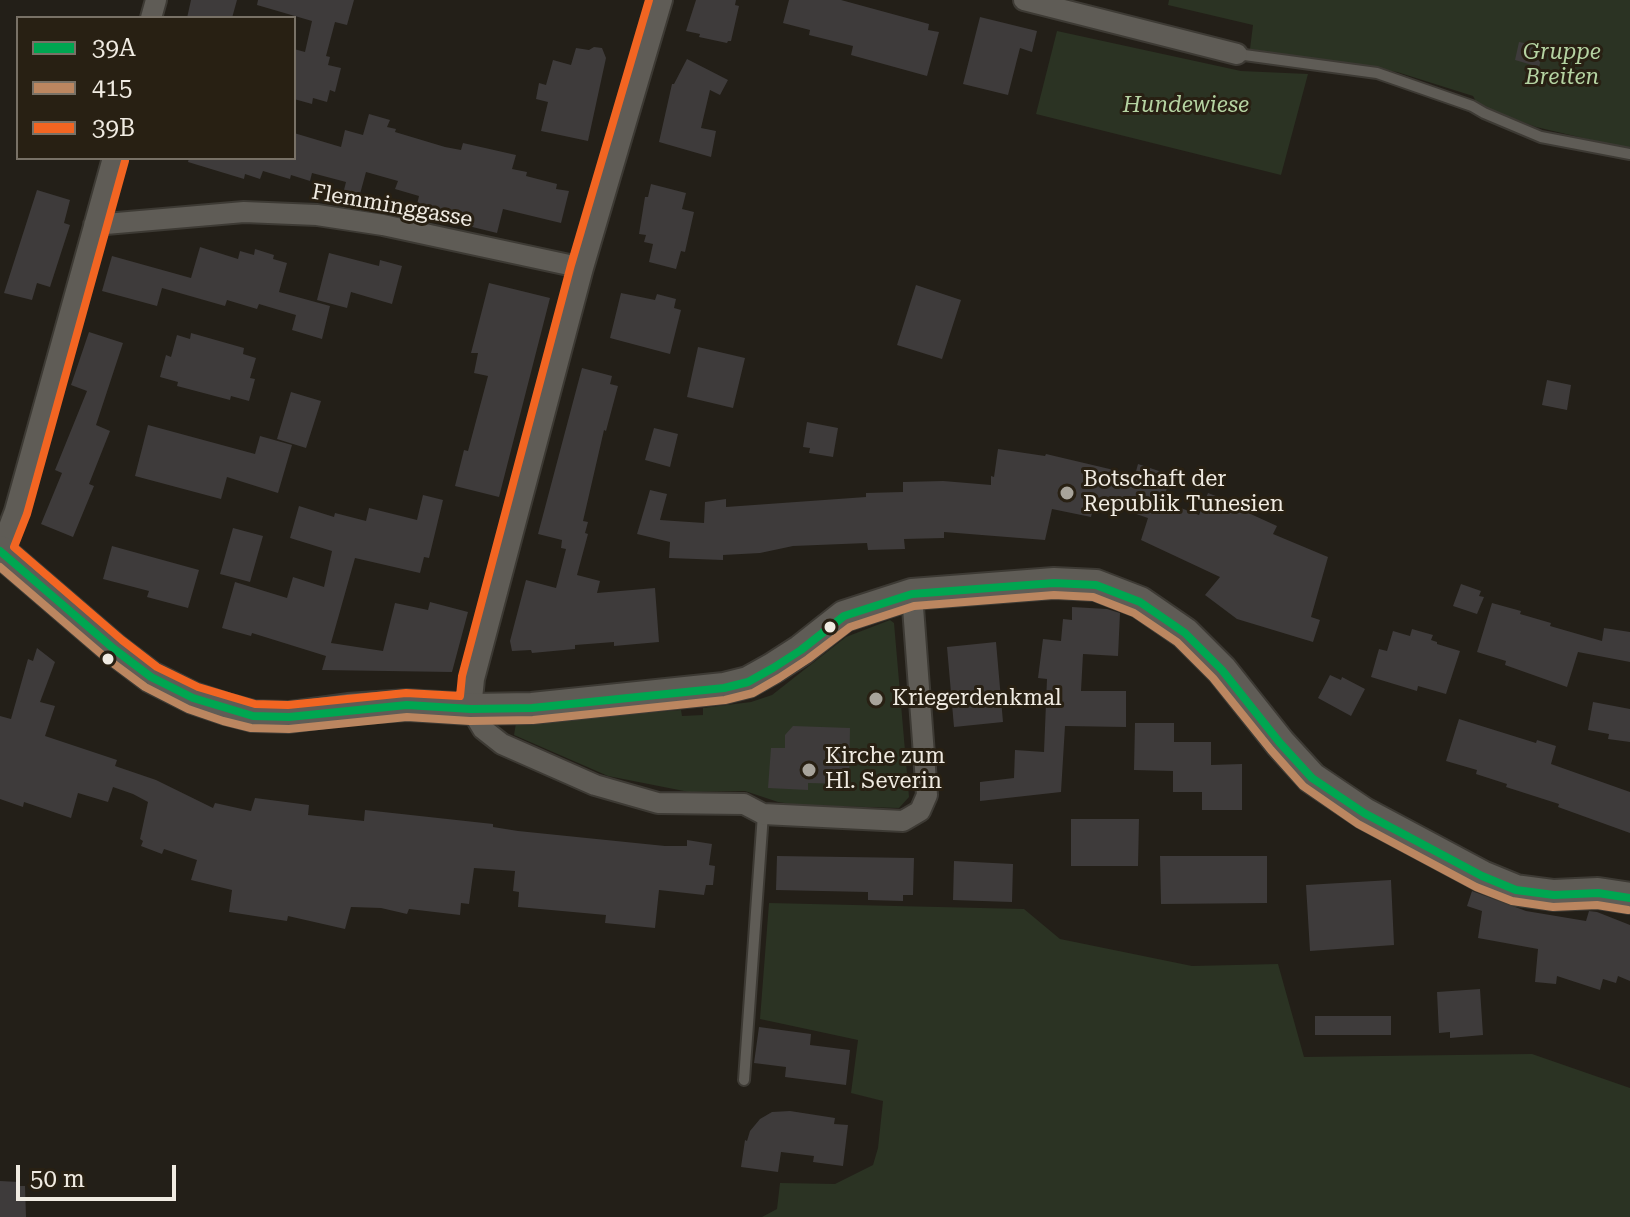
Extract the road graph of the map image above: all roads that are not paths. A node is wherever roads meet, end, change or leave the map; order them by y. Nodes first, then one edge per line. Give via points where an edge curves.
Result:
1 (662, 0) edge
2 (1024, 0) edge
3 (1237, 54) joint
4 (1630, 154) edge
5 (112, 160) edge
6 (94, 225) junction
7 (583, 268) junction
8 (0, 551) edge
9 (912, 594) junction
10 (471, 709) junction
11 (763, 814) junction
12 (1630, 898) edge
13 (744, 1080) dead end

1 - 7 street
2 - 3 street
3 - 4 lane via 1377,73 1541,137
5 - 6 street
6 - 7 street, Flemminggasse via 244,212 317,215
6 - 8 street
7 - 10 street via 474,679
8 - 10 main road via 114,649 151,677 193,698 253,716 407,705
9 - 10 main road via 844,616 748,682 532,708
9 - 11 street via 927,795 920,811 903,821
9 - 12 main road via 1054,583 1096,585 1140,602 1185,633 1222,670 1312,778 1364,813 1516,890
10 - 11 street via 483,729 502,744 595,785 658,803 744,804
11 - 13 lane

